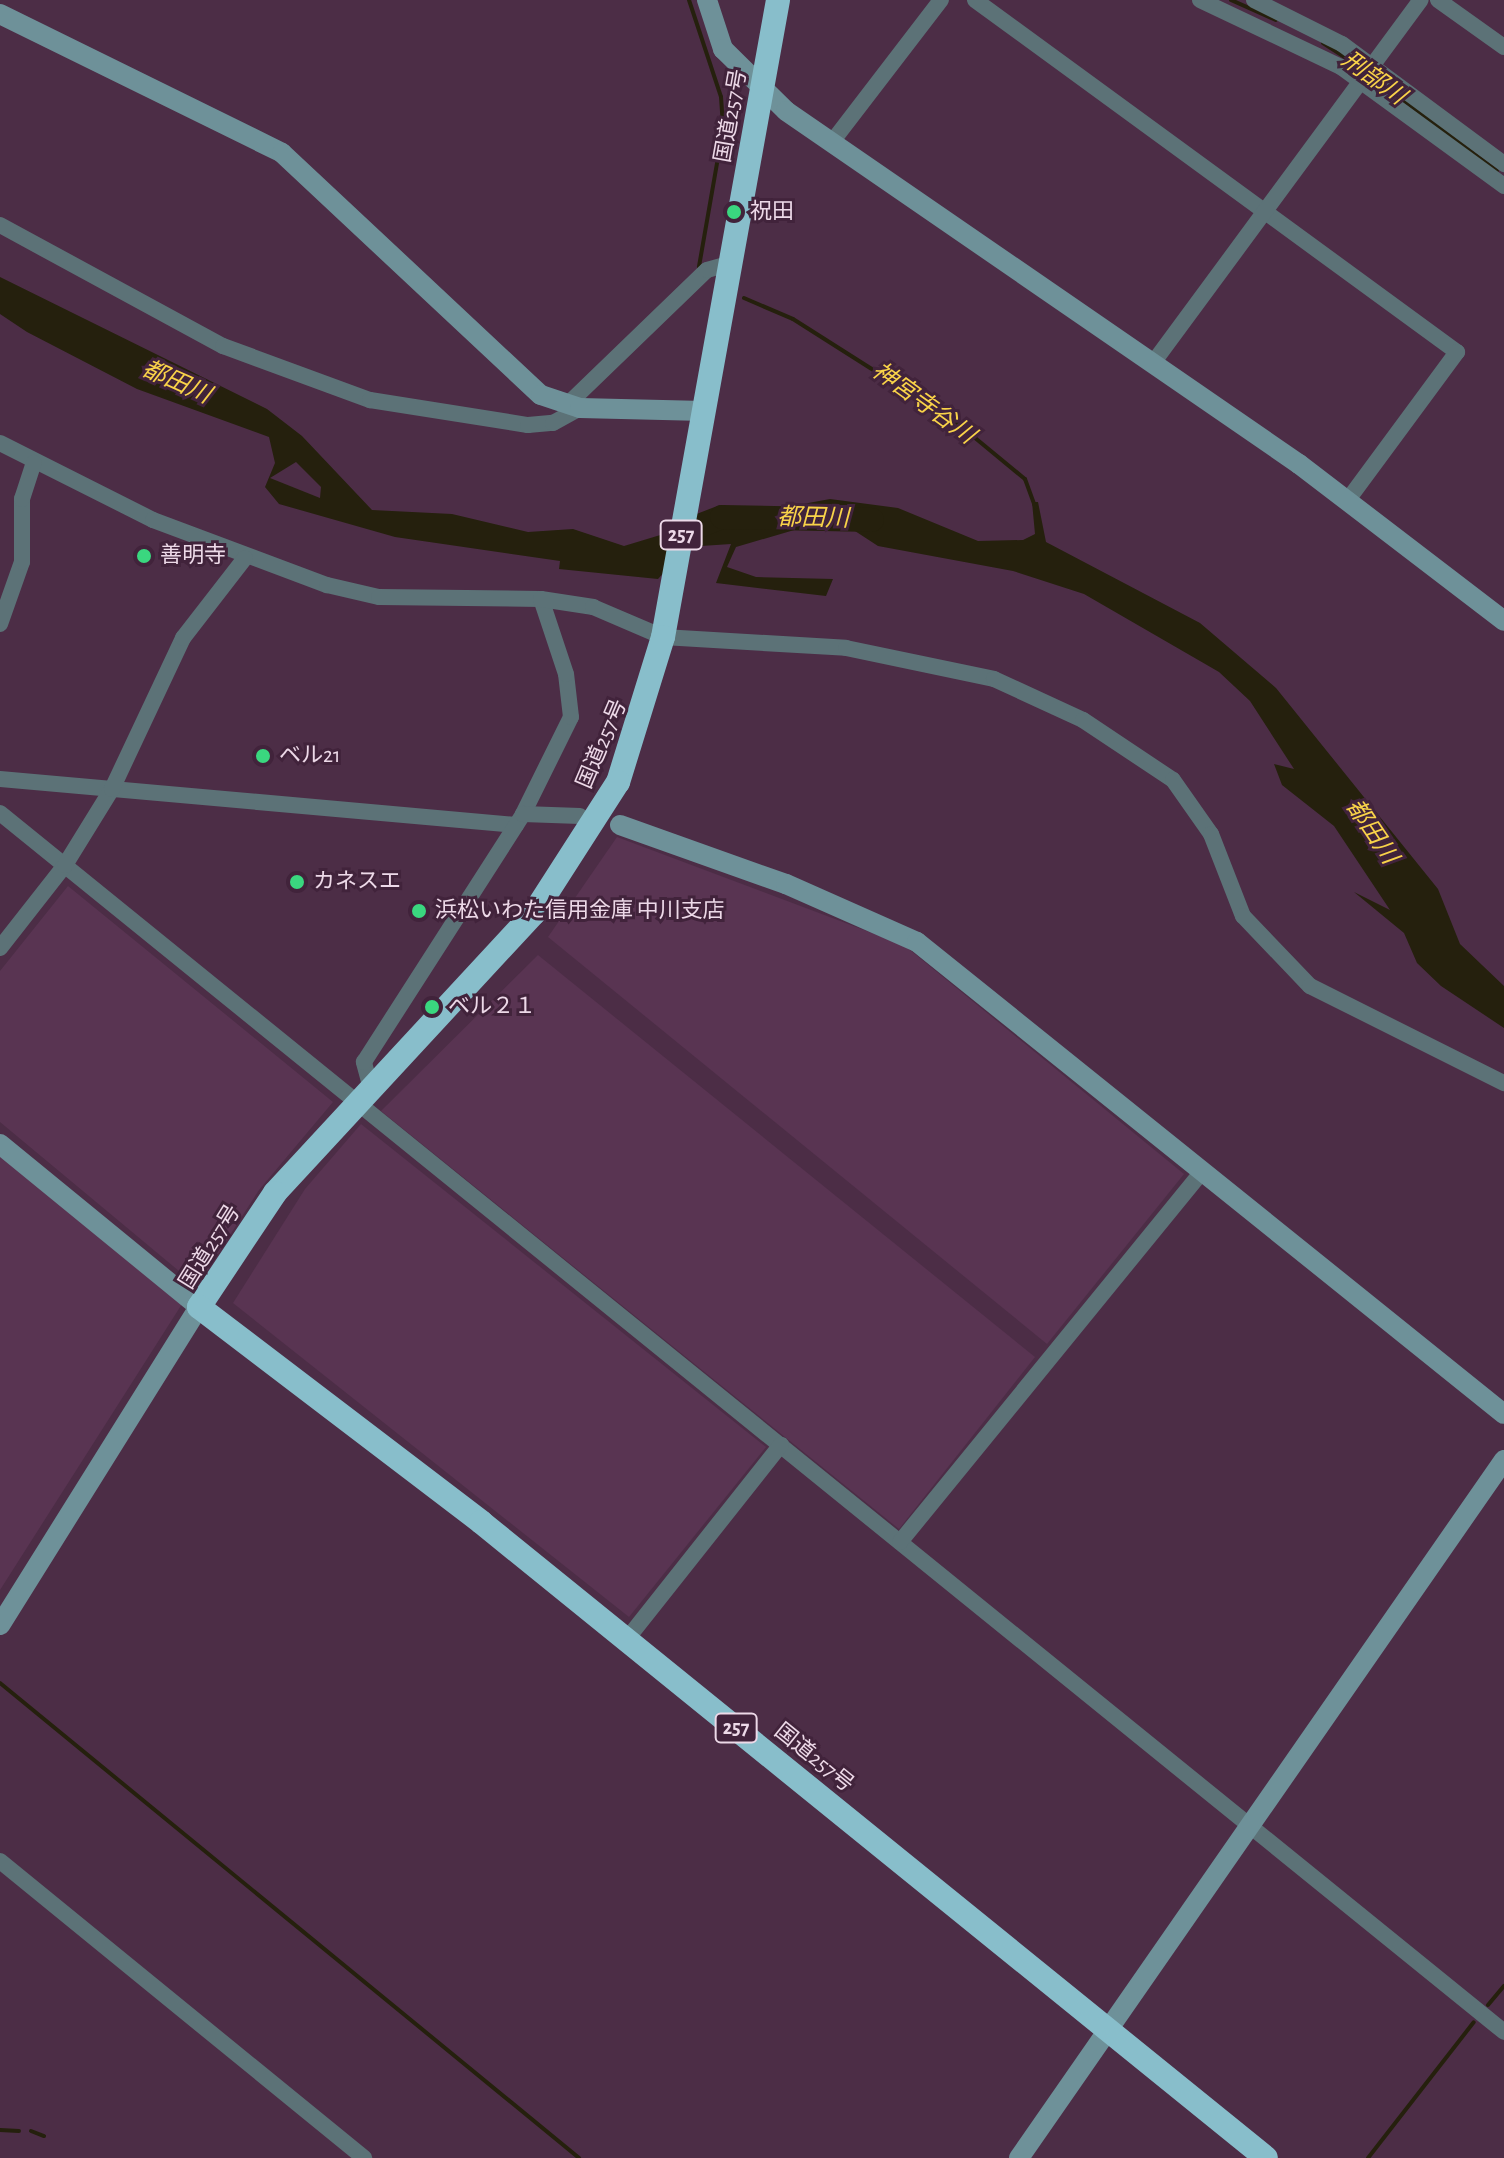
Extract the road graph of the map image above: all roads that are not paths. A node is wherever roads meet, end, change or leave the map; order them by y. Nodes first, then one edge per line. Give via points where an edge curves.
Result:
1 (5, 0) edge
2 (707, 0) edge
3 (778, 0) edge
4 (941, 0) edge
5 (975, 0) edge
6 (1200, 0) edge
7 (1254, 0) edge
8 (1421, 0) edge
9 (1438, 0) edge
10 (0, 12) edge
11 (1504, 47) edge
12 (1369, 76) junction
13 (762, 92) junction
14 (832, 142) junction
15 (1504, 164) edge
16 (1504, 186) edge
17 (1265, 213) junction
18 (0, 225) edge
19 (731, 263) junction
20 (1153, 363) junction
21 (573, 406) junction
22 (704, 411) junction
23 (0, 443) edge
24 (34, 463) junction
25 (1348, 500) junction
26 (245, 558) junction
27 (541, 599) junction
28 (1504, 621) edge
29 (0, 624) edge
30 (664, 633) junction
31 (0, 779) edge
32 (112, 789) junction
33 (0, 813) edge
34 (580, 816) dead end
35 (519, 820) junction
36 (620, 825) dead end
37 (65, 865) junction
38 (0, 948) edge
39 (1504, 1083) edge
40 (362, 1093) junction
41 (0, 1144) edge
42 (1201, 1173) junction
43 (199, 1307) junction
44 (1504, 1414) edge
45 (781, 1445) junction
46 (1504, 1460) edge
47 (900, 1542) junction
48 (0, 1625) edge
49 (627, 1639) junction
50 (1250, 1826) junction
51 (0, 1861) edge
52 (1504, 2032) edge
53 (1111, 2035) junction
54 (364, 2158) edge
55 (1019, 2158) edge
56 (1266, 2158) edge

1 - 10 street
2 - 13 street via 723,49
3 - 13 highway, 国道257号 / 257
4 - 14 street
5 - 17 street
6 - 12 street
7 - 12 street
8 - 12 street
9 - 11 street
10 - 21 street via 282,153 541,395
12 - 15 street
12 - 16 street
12 - 17 street
13 - 14 street
13 - 19 highway, 国道257号 / 257
14 - 20 street
17 - 20 street
17 - 25 street via 1457,352
18 - 21 street via 223,346 370,400 528,425 553,423
19 - 21 street via 707,270
19 - 22 highway, 国道257号 / 257
20 - 25 street
21 - 22 street
22 - 30 highway, 国道257号 / 257
23 - 24 street
24 - 26 street
24 - 29 street via 22,499 22,562
25 - 28 street
26 - 27 street via 379,597
26 - 32 street via 183,638
27 - 30 street via 593,607
27 - 35 street via 566,674 571,717
30 - 39 street via 738,636 921,661 994,679 1083,720 1191,800 1243,916 1310,986
30 - 40 highway, 国道257号 / 257 via 618,782 587,838 534,913
31 - 32 street
32 - 35 street
32 - 37 street
33 - 37 street
34 - 35 street
35 - 40 street via 364,1062
36 - 42 street via 903,933
37 - 38 street
37 - 40 street
40 - 43 highway, 国道257号 / 257 via 275,1193
40 - 45 street
41 - 43 street
42 - 44 street
42 - 47 street
43 - 48 street
43 - 49 highway, 国道257号 / 257
45 - 47 street
45 - 49 street
46 - 50 street
47 - 50 street
49 - 53 highway, 国道257号 / 257
50 - 52 street
50 - 53 street
51 - 54 street
53 - 55 street
53 - 56 highway, 国道257号 / 257

